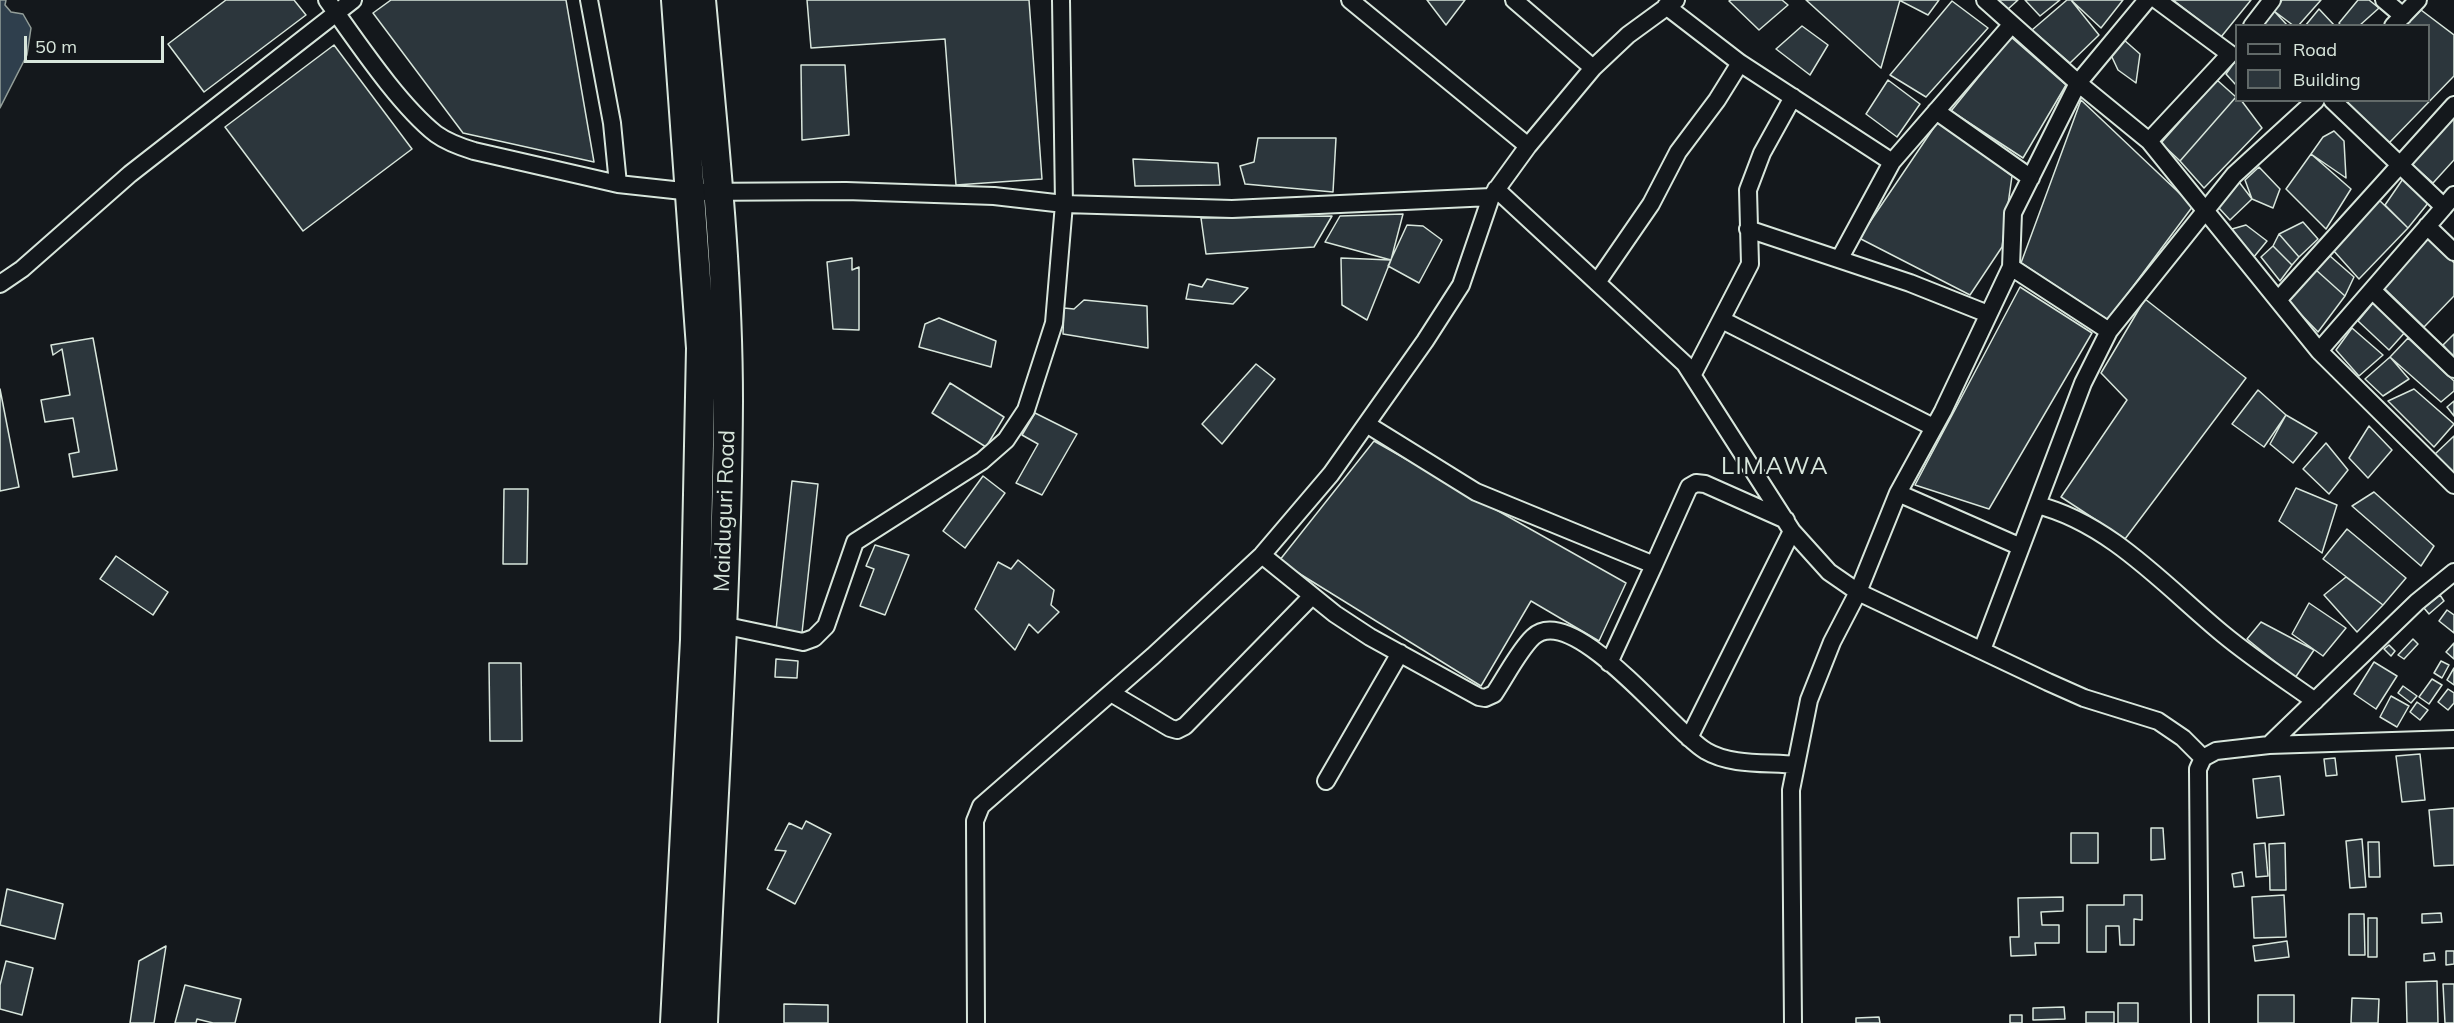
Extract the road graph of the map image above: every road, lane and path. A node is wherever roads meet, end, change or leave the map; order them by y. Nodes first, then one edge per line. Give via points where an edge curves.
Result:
1 (353, 0) edge
2 (589, 0) edge
3 (676, 0) edge
4 (701, 0) edge
5 (1061, 0) edge
6 (1350, 0) edge
7 (1514, 0) edge
8 (1985, 0) edge
9 (2147, 0) edge
10 (2157, 0) edge
11 (2272, 0) edge
12 (2384, 0) edge
13 (2418, 0) edge
14 (1671, 2) edge
15 (331, 6) edge
16 (2398, 21) edge
17 (2012, 24) junction
18 (2254, 24) edge
19 (2233, 50) edge
20 (1740, 63) junction
21 (1593, 68) junction
22 (2078, 83) junction
23 (1793, 97) junction
24 (2314, 102) edge
25 (2334, 102) edge
26 (2454, 105) edge
27 (1936, 111) junction
28 (2149, 141) junction
29 (1528, 146) junction
30 (1892, 162) junction
31 (2398, 164) junction
32 (2031, 178) junction
33 (618, 184) junction
34 (705, 192) junction
35 (1493, 193) junction
36 (2449, 201) edge
37 (1064, 204) junction
38 (2206, 209) junction
39 (2427, 226) junction
40 (1748, 229) junction
41 (2454, 252) edge
42 (1840, 258) junction
43 (2011, 267) junction
44 (1598, 281) junction
45 (0, 284) edge
46 (2372, 290) junction
47 (2278, 300) junction
48 (1988, 314) junction
49 (1722, 320) junction
50 (2109, 331) junction
51 (2319, 351) junction
52 (2454, 369) edge
53 (1693, 374) junction
54 (1368, 425) junction
55 (1933, 427) junction
56 (2454, 485) edge
57 (1898, 493) junction
58 (2037, 505) junction
59 (1789, 526) junction
60 (2021, 547) junction
61 (1262, 555) junction
62 (1654, 565) junction
63 (2454, 572) edge
64 (1858, 592) junction
65 (1312, 596) junction
66 (722, 625) junction
67 (1982, 650) junction
68 (1400, 653) junction
69 (1609, 663) junction
70 (1111, 693) junction
71 (2315, 701) junction
72 (1689, 738) junction
73 (2454, 739) edge
74 (2269, 745) junction
75 (2203, 758) junction
76 (1796, 765) junction
77 (1326, 781) dead end
78 (675, 1023) edge
79 (703, 1023) edge
80 (976, 1023) edge
81 (1793, 1023) edge
82 (2200, 1023) edge

1 - 15 street
2 - 33 street via 612,123
3 - 34 highway, Maiduguri Road
4 - 34 highway, Maiduguri Road
5 - 37 street
6 - 29 street
7 - 21 street
8 - 17 street
9 - 22 street
10 - 19 street
11 - 18 street
12 - 16 street
13 - 16 street
14 - 20 street
14 - 21 street
15 - 33 street via 410,109 437,134 474,151
15 - 45 street
17 - 22 street
17 - 27 street
19 - 28 street
20 - 23 street
20 - 44 street via 1678,152 1651,204
21 - 29 street
22 - 28 street
22 - 32 street
23 - 30 street
23 - 40 street via 1762,153 1748,190
24 - 38 street via 2235,175
25 - 31 street
26 - 31 street
27 - 30 street
27 - 32 street
28 - 38 street
29 - 35 street
30 - 42 street
31 - 36 street
31 - 47 street
32 - 43 street via 2013,213
33 - 34 street
34 - 37 street via 858,191 994,196
34 - 66 highway, Maiduguri Road via 728,398
34 - 78 highway, Maiduguri Road via 700,478
35 - 37 street via 1232,209
35 - 44 street
35 - 54 street via 1461,285
36 - 39 street
37 - 66 street via 1054,324 1026,410 1006,440 982,461 855,542 826,626 814,638 803,642
38 - 47 street
38 - 50 street
39 - 41 street
39 - 46 street
40 - 42 street
40 - 49 street via 1750,264
42 - 48 street
43 - 48 street
43 - 50 street
44 - 53 street
46 - 51 street
46 - 52 street
47 - 51 street
48 - 55 street
49 - 53 street
49 - 55 street
50 - 58 street via 2083,383
51 - 56 street
53 - 59 street
54 - 61 street
54 - 62 street via 1476,492
55 - 57 street
57 - 60 street
57 - 64 street
58 - 60 street
58 - 71 street via 2083,522 2122,549 2224,635
59 - 62 street via 1696,483 1689,487
59 - 64 street via 1829,572
59 - 72 street
60 - 67 street
61 - 65 street
61 - 70 street
62 - 69 street
63 - 71 street via 2417,602
64 - 67 street
64 - 76 street via 1832,642 1809,700
65 - 68 street
65 - 70 street via 1185,726 1170,728
66 - 79 highway, Maiduguri Road
67 - 75 street via 2084,698 2158,721
68 - 69 street via 1485,698 1494,694 1533,637 1543,631 1557,629
68 - 77 street
69 - 72 street via 1654,700
70 - 80 street via 981,806 975,821
71 - 74 street
72 - 76 street via 1722,759
73 - 74 street
74 - 75 street via 2216,751
75 - 82 street via 2198,769
76 - 81 street via 1791,790

